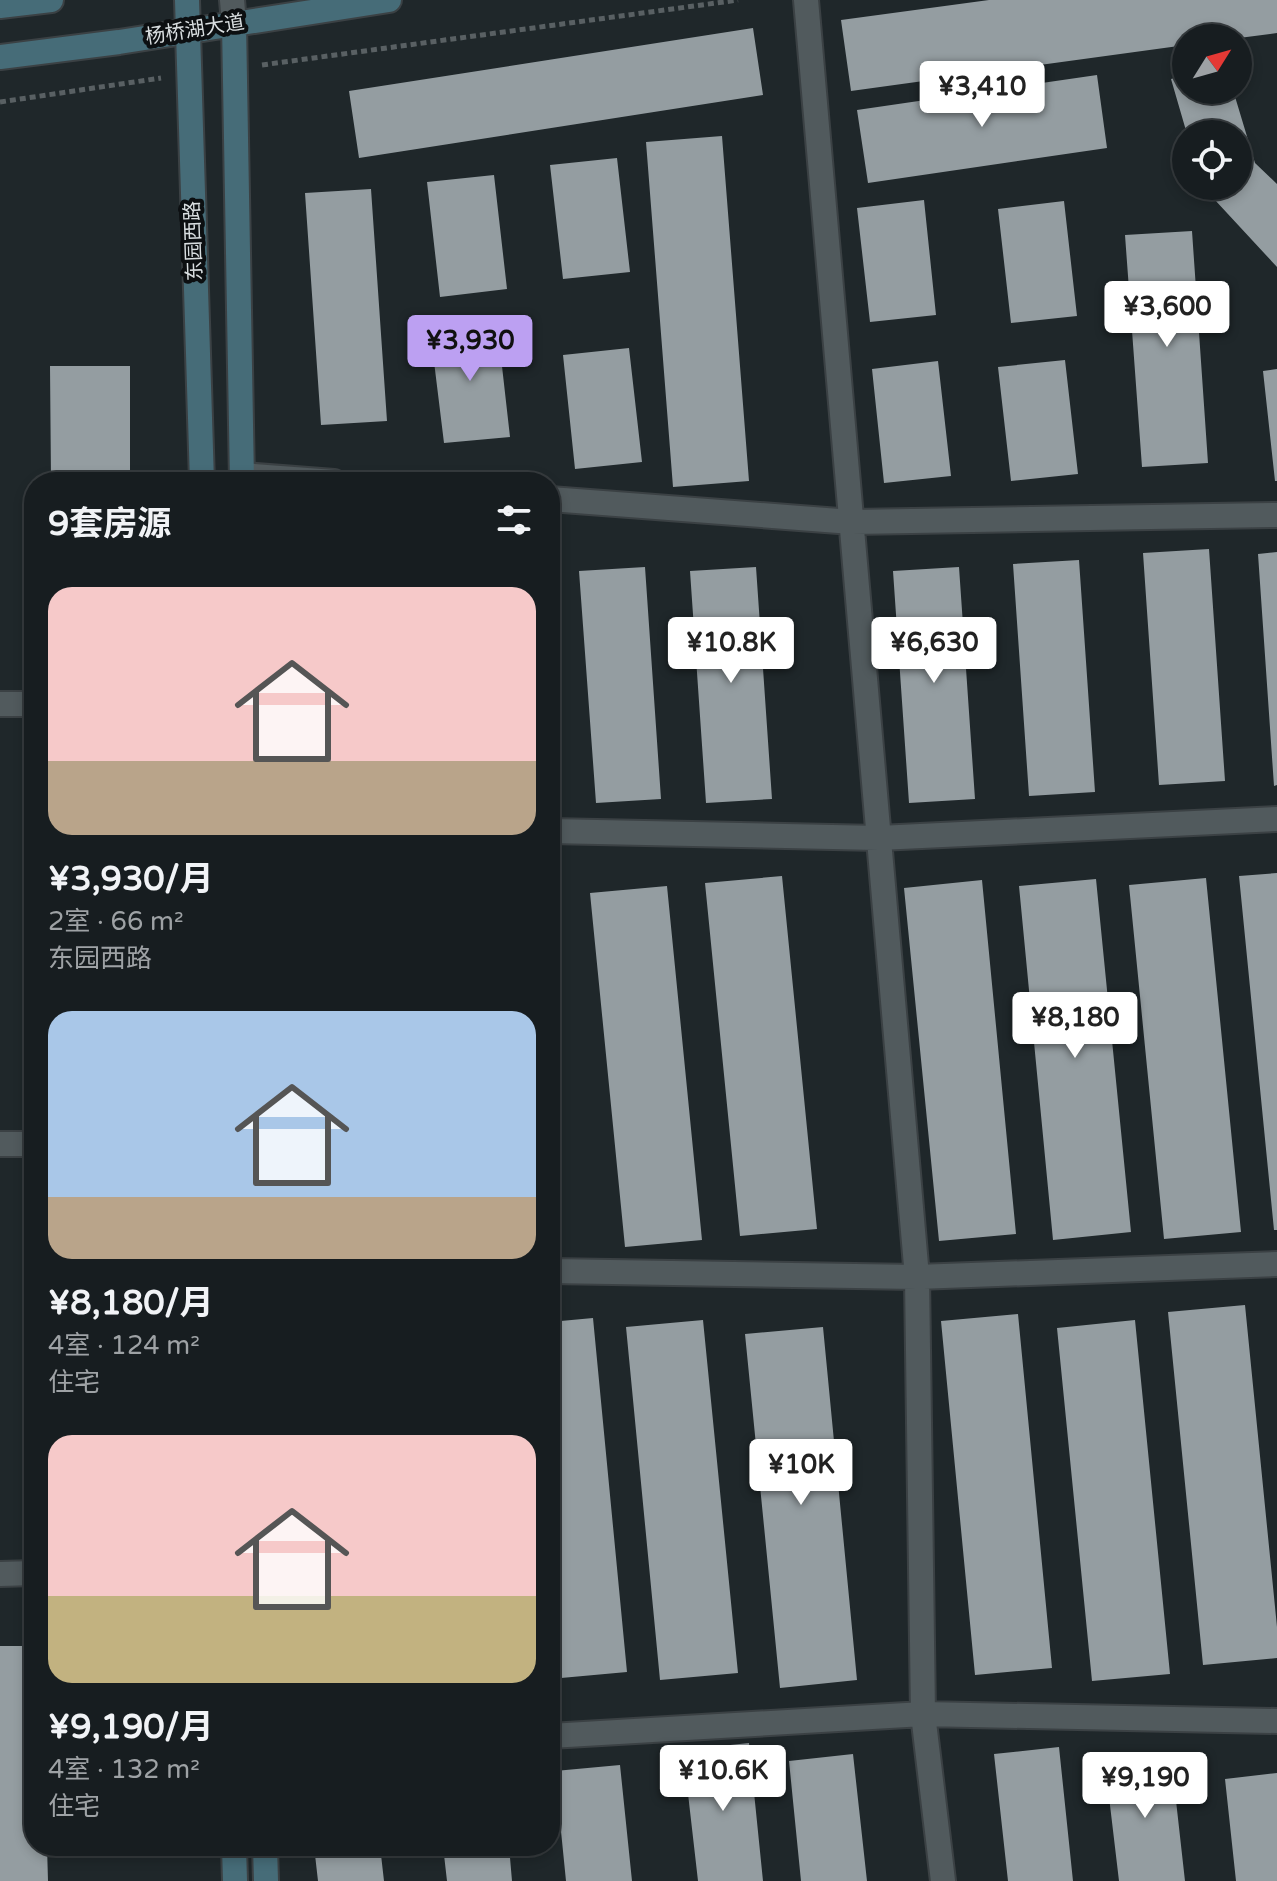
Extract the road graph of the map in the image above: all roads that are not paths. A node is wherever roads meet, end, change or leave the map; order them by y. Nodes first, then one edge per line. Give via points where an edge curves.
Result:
1 (51, 0) edge
2 (187, 0) edge
3 (389, 0) edge
4 (806, 0) edge
5 (0, 6) edge
6 (233, 12) edge
7 (188, 29) junction
8 (0, 57) edge
9 (202, 472) edge
10 (242, 472) edge
11 (560, 500) edge
12 (1277, 515) edge
13 (852, 522) junction
14 (0, 704) edge
15 (24, 704) edge
16 (1277, 819) edge
17 (560, 831) edge
18 (879, 838) junction
19 (0, 1144) edge
20 (24, 1144) edge
21 (1277, 1264) edge
22 (560, 1271) edge
23 (917, 1277) junction
24 (24, 1573) edge
25 (0, 1574) edge
26 (923, 1714) junction
27 (1277, 1721) edge
28 (560, 1735) edge
29 (234, 1856) edge
30 (265, 1856) edge
31 (235, 1881) edge
32 (266, 1881) edge
33 (943, 1881) edge

1 - 5 main road
2 - 7 main road, 东园西路
3 - 6 main road, 杨桥湖大道
4 - 13 street
6 - 7 main road, 杨桥湖大道
6 - 10 main road
7 - 8 main road, 杨桥湖大道
7 - 9 main road, 东园西路
11 - 13 street
12 - 13 street
13 - 18 street
14 - 15 street
16 - 18 street
17 - 18 street
18 - 23 street
19 - 20 street
21 - 23 street
22 - 23 street
23 - 26 street
24 - 25 street
26 - 27 street
26 - 28 street
26 - 33 street
29 - 31 main road
30 - 32 main road

